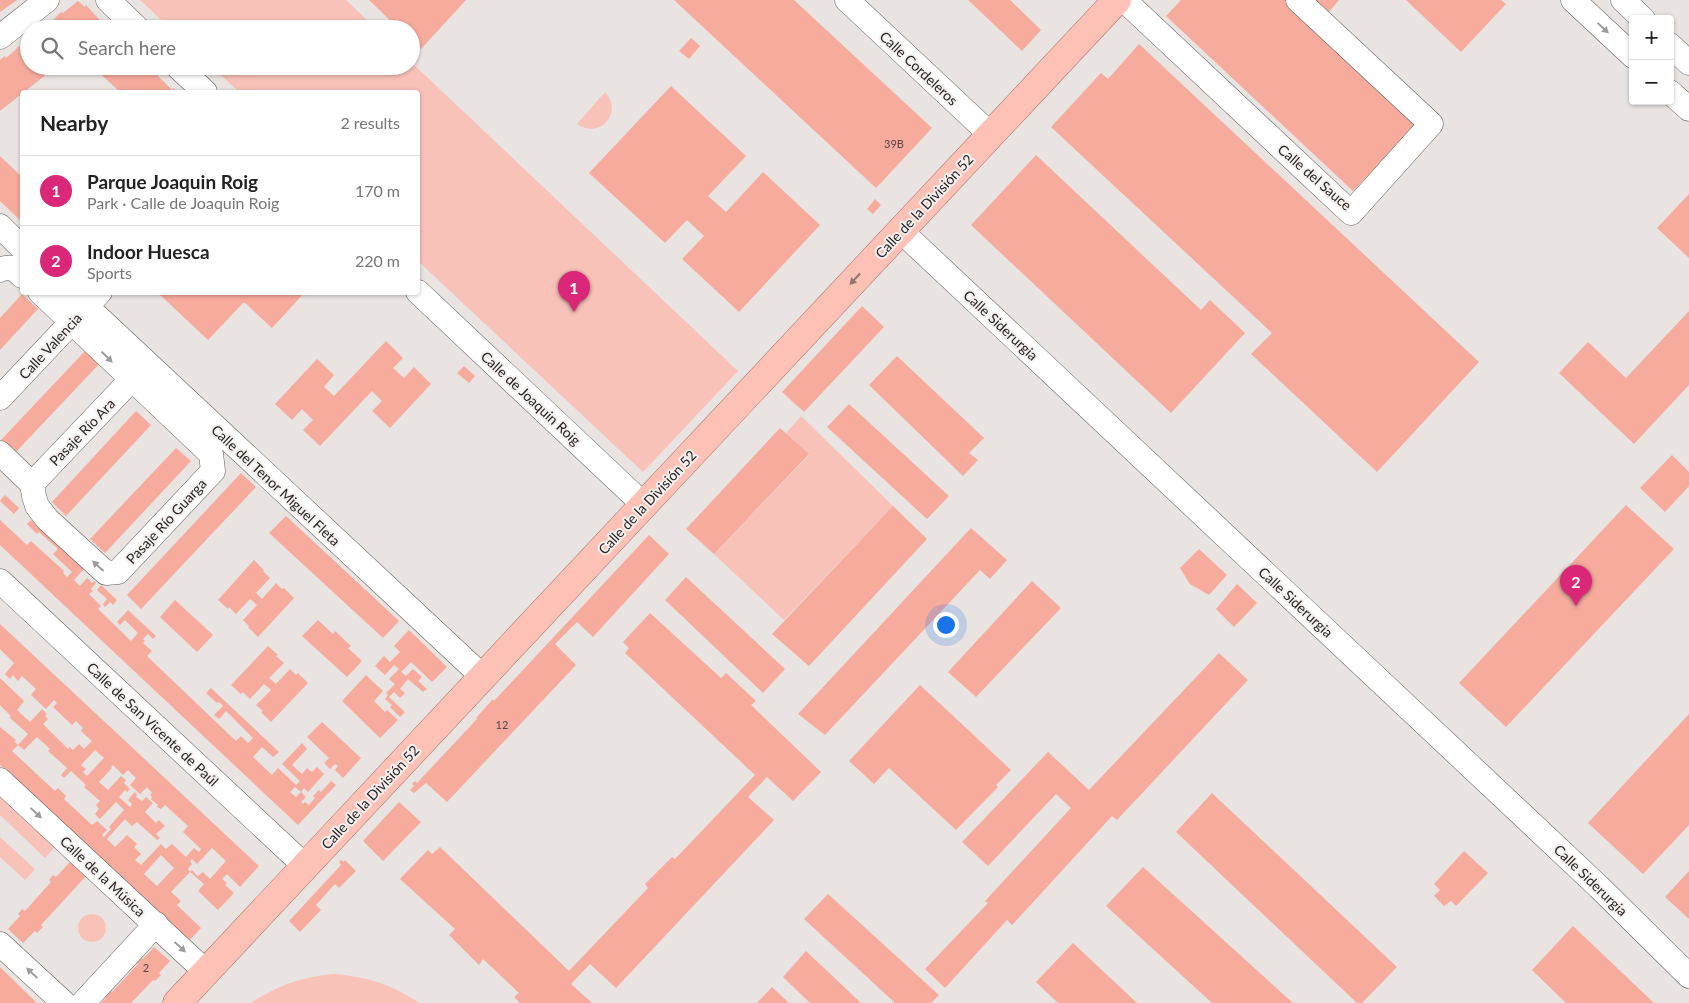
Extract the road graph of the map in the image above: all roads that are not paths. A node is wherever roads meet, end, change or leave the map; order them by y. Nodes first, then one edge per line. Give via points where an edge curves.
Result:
1 (47, 0) edge
2 (108, 0) edge
3 (847, 0) edge
4 (1117, 0) edge
5 (1124, 0) edge
6 (1298, 0) edge
7 (1573, 0) edge
8 (1623, 0) edge
9 (1639, 15) edge
10 (22, 20) edge
11 (129, 20) edge
12 (20, 21) edge
13 (0, 37) edge
14 (1674, 49) edge
15 (1629, 52) edge
16 (1689, 62) edge
17 (187, 75) edge
18 (203, 90) edge
19 (1674, 96) edge
20 (1689, 109) edge
21 (990, 135) junction
22 (0, 226) edge
23 (900, 231) junction
24 (20, 246) edge
25 (0, 270) edge
26 (20, 274) edge
27 (420, 294) edge
28 (50, 295) edge
29 (82, 304) edge
30 (131, 380) junction
31 (0, 398) edge
32 (0, 453) edge
33 (32, 484) junction
34 (644, 505) junction
35 (0, 581) edge
36 (483, 677) junction
37 (0, 780) edge
38 (305, 866) junction
39 (156, 924) junction
40 (0, 944) edge
41 (206, 972) junction
42 (1689, 976) edge
43 (64, 1003) edge
44 (83, 1003) edge
45 (177, 1003) edge

1 - 10 street
2 - 11 street
3 - 21 street, Calle Cordeleros
4 - 21 main road, Calle de la División 52
5 - 6 street, Calle del Sauce via 1352,213 1431,124
7 -> 15 street
8 - 9 street
12 - 13 street
14 - 16 street
17 - 18 street
19 - 20 street
21 - 23 main road, Calle de la División 52
22 - 24 street
23 -> 34 main road, Calle de la División 52
23 - 42 street, Calle Siderurgia
25 - 26 street via 9,267
27 - 34 street, Calle de Joaquin Roig
28 - 29 street
29 -> 30 street, Pasaje Río Guarga
29 - 31 street, Calle Valencia
29 - 36 street, Calle del Tenor Miguel Fleta
30 - 33 street, Pasaje Río Ara
30 -> 33 street, Pasaje Río Guarga via 211,454 212,471 118,572 106,573 47,519 37,506
32 - 33 street
34 - 36 main road, Calle de la División 52
35 - 38 street, Calle de San Vicente de Paúl
36 - 38 main road, Calle de la División 52
37 -> 39 street, Calle de la Música
38 - 41 main road, Calle de la División 52
39 -> 41 street, Calle de la Música
39 - 44 street
43 -> 40 street
41 - 45 main road, Calle de la División 52

